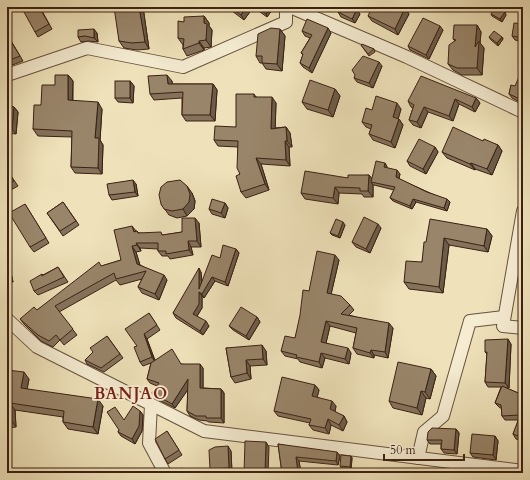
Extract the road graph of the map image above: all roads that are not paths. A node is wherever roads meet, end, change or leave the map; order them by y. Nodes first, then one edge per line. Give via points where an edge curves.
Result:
1 (286, 7) edge
2 (290, 7) edge
3 (7, 75) edge
4 (523, 112) edge
5 (523, 211) edge
6 (504, 317) junction
7 (7, 319) edge
8 (523, 328) edge
9 (151, 405) junction
10 (418, 458) junction
11 (523, 471) edge
12 (165, 473) edge

1 - 3 street via 286,22 183,67 87,48
2 - 4 street via 407,57
5 - 6 street
6 - 8 street via 503,326
6 - 10 street via 470,321 443,416 424,432
7 - 9 street via 37,347
9 - 10 street via 204,432
9 - 12 street via 149,444
10 - 11 street

